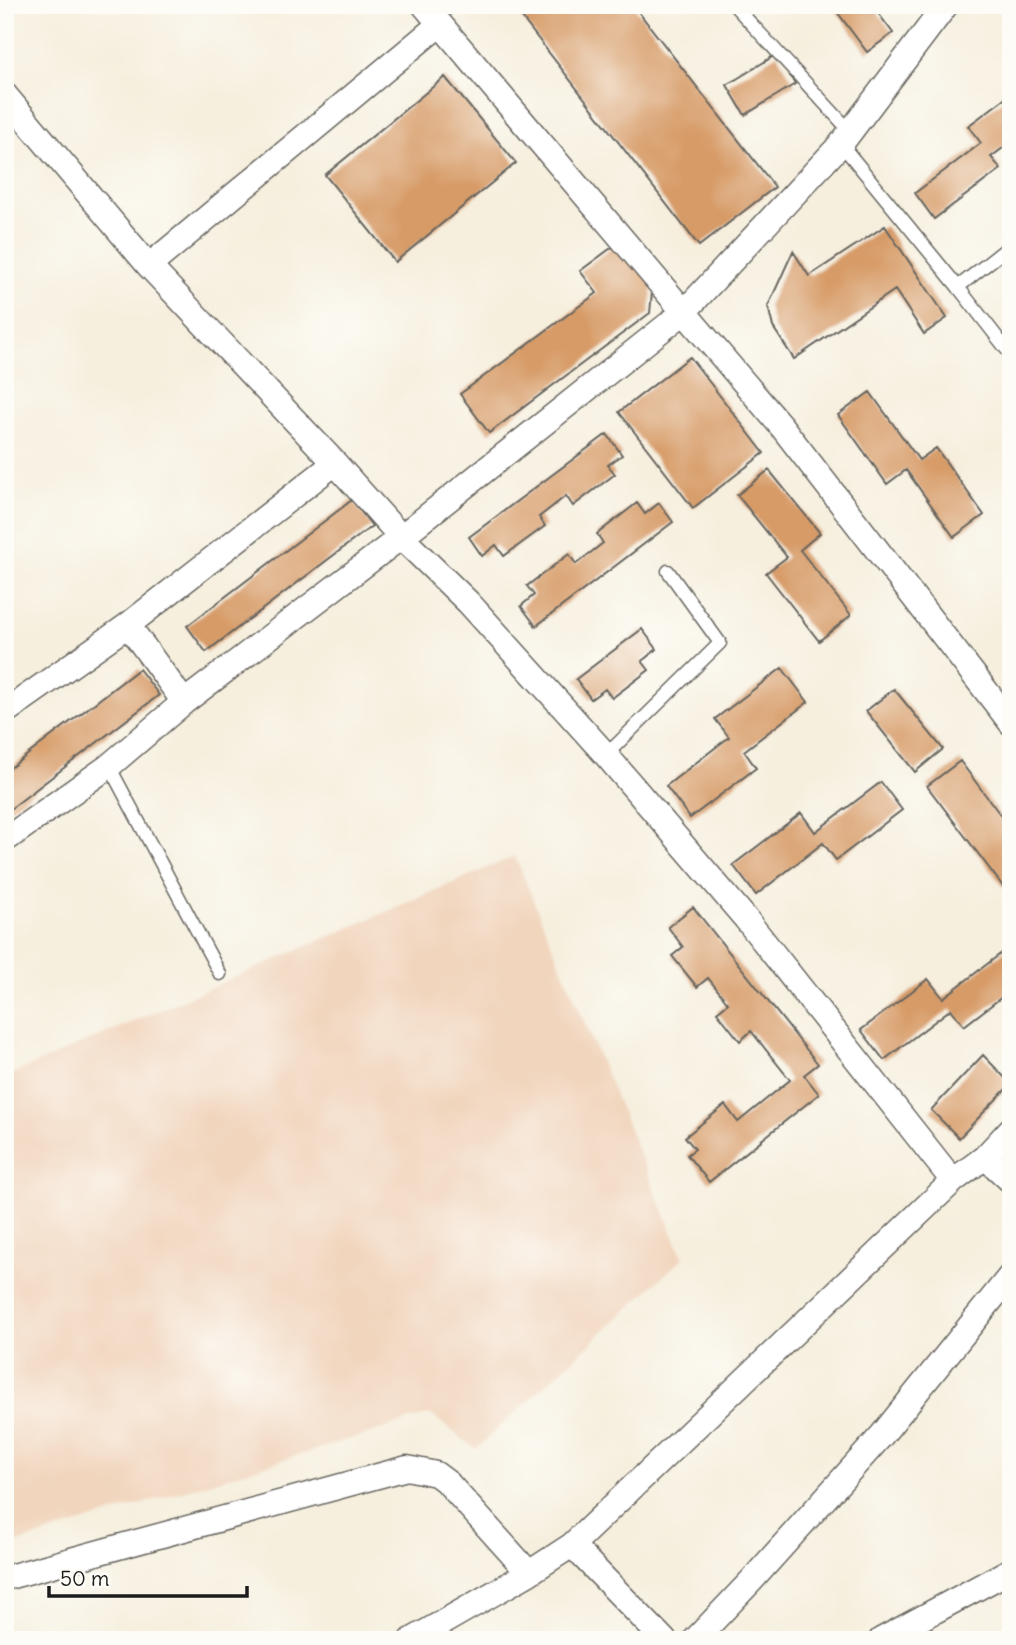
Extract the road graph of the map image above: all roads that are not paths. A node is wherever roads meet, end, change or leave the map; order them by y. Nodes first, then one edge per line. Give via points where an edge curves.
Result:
1 (734, 5) edge
2 (946, 5) edge
3 (432, 15) edge
4 (5, 95) edge
5 (846, 137) junction
6 (1011, 246) edge
7 (149, 266) junction
8 (958, 287) junction
9 (684, 312) junction
10 (1011, 355) edge
11 (335, 463) junction
12 (401, 537) junction
13 (668, 571) dead end
14 (128, 625) junction
15 (184, 702) junction
16 (5, 712) edge
17 (1011, 723) edge
18 (606, 755) junction
19 (109, 766) junction
20 (5, 840) edge
21 (220, 974) dead end
22 (1011, 1129) edge
23 (985, 1157) junction
24 (953, 1181) junction
25 (1011, 1181) edge
26 (1011, 1275) edge
27 (572, 1545) junction
28 (1011, 1570) edge
29 (529, 1573) junction
30 (5, 1578) edge
31 (412, 1640) edge
32 (664, 1640) edge
33 (695, 1640) edge
34 (881, 1640) edge

1 - 5 lane
2 - 5 street
3 - 7 street
3 - 9 street
4 - 7 street
5 - 8 lane
5 - 9 street
6 - 8 lane
7 - 11 street
8 - 10 lane
9 - 12 street
9 - 17 street via 782,427
11 - 12 street
11 - 14 street
12 - 15 street
12 - 18 street via 468,603
13 - 18 lane via 720,643
14 - 15 street
14 - 16 street
15 - 19 street
18 - 24 street via 746,919
19 - 20 street
19 - 21 lane
22 - 23 street
23 - 24 street
23 - 25 street
24 - 27 street
26 - 33 street via 882,1435
27 - 29 street
27 - 32 street
28 - 34 street
29 - 30 street via 448,1483 436,1474 407,1468
29 - 31 street

